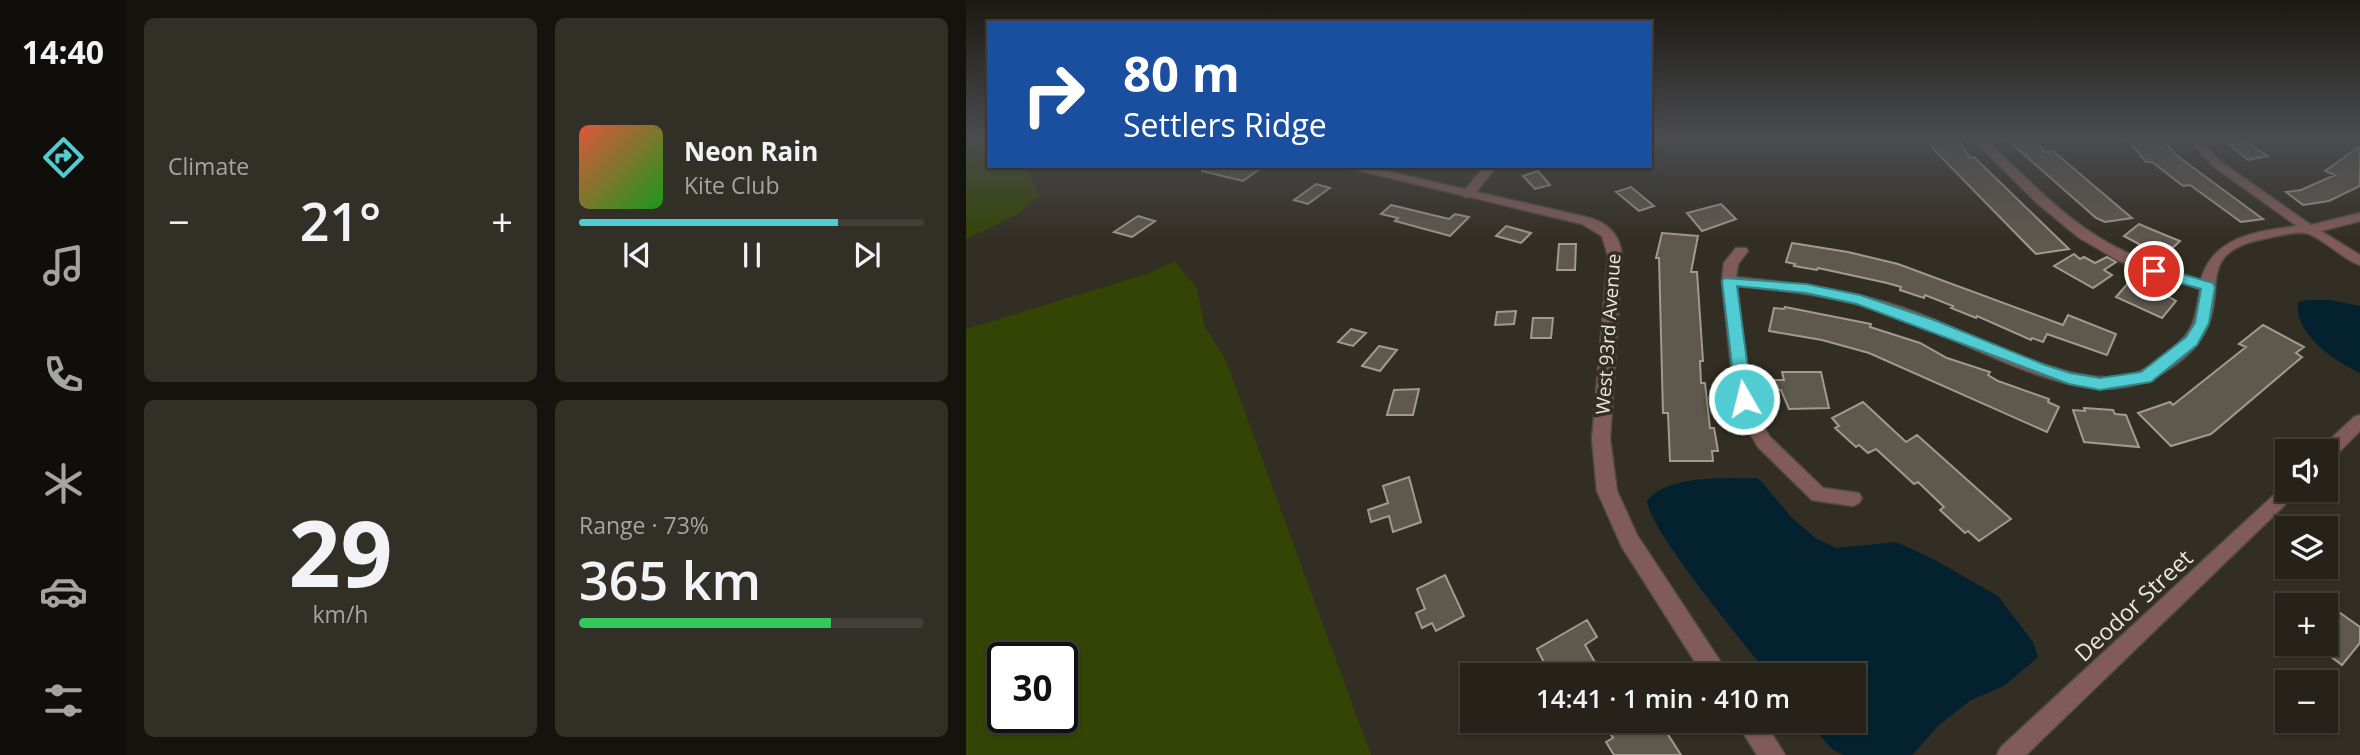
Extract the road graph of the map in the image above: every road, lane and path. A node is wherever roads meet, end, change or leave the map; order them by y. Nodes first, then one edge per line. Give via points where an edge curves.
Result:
1 (1373, 172) edge
2 (1486, 172) edge
3 (2015, 172) edge
4 (2230, 172) edge
5 (1468, 194) junction
6 (2360, 217) edge
7 (2309, 229) junction
8 (1741, 251) dead end
9 (2360, 261) edge
10 (1729, 281) junction
11 (2208, 287) junction
12 (2360, 421) edge
13 (2338, 442) edge
14 (1853, 498) dead end
15 (2276, 502) edge
16 (1709, 663) edge
17 (1757, 733) edge
18 (1772, 755) edge
19 (2010, 755) edge

1 - 5 street, West 93rd Avenue
2 - 5 street
3 - 11 street via 2085,236 2124,258
4 - 7 street
5 - 16 street, West 93rd Avenue via 1586,221 1612,238 1614,279 1601,439 1606,491 1626,537
6 - 7 street
7 - 9 street
7 - 11 street via 2229,247 2214,261
8 - 10 street via 1731,263
10 - 11 street via 1806,288 1860,300 2039,369 2100,384 2145,378 2192,341 2202,323
10 - 14 street via 1741,386 1750,419 1764,442 1818,495
12 - 13 street
15 - 19 street, Deodor Street
17 - 18 street

